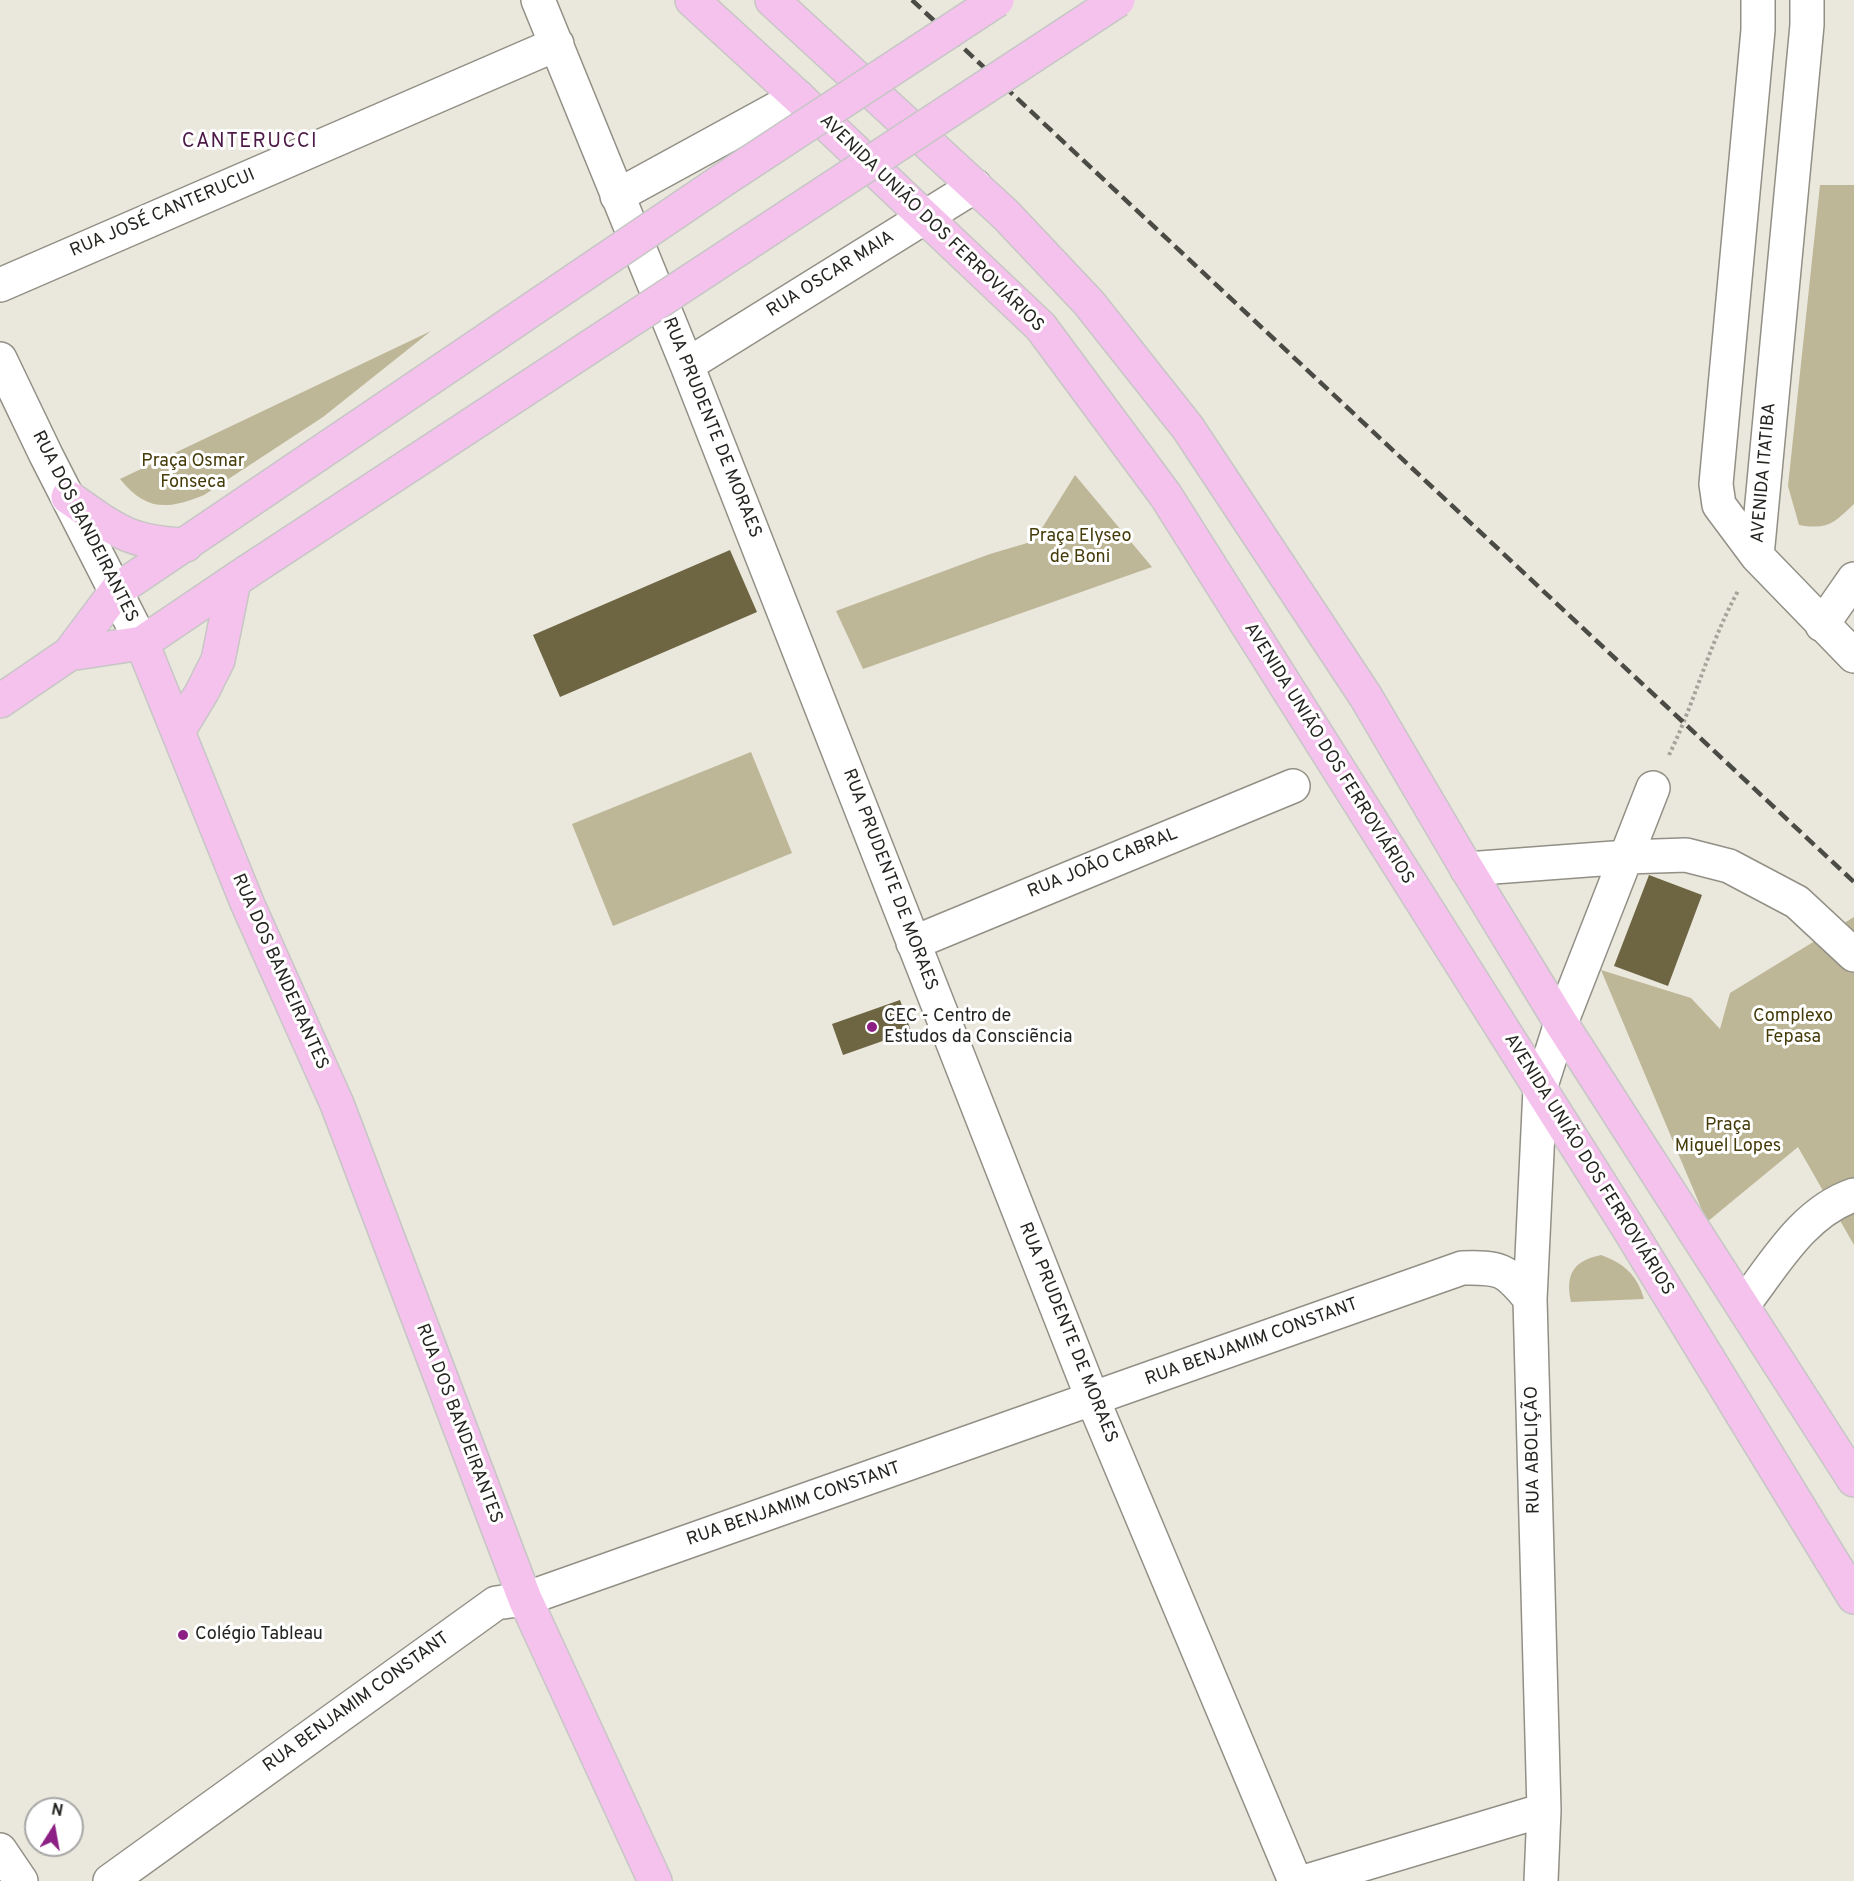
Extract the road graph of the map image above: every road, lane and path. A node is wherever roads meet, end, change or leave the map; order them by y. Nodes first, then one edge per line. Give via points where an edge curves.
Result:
1 (538, 0) edge
2 (692, 0) edge
3 (772, 0) edge
4 (997, 0) edge
5 (1118, 0) edge
6 (1758, 0) edge
7 (1807, 0) edge
8 (557, 44) junction
9 (798, 97) junction
10 (975, 186) junction
11 (617, 196) junction
12 (926, 216) junction
13 (0, 285) edge
14 (0, 359) edge
15 (687, 365) junction
16 (68, 497) junction
17 (186, 545) junction
18 (1757, 556) junction
19 (240, 577) junction
20 (1854, 579) edge
21 (117, 590) junction
22 (1822, 625) junction
23 (142, 643) junction
24 (69, 654) junction
25 (1854, 656) edge
26 (0, 702) edge
27 (179, 730) junction
28 (1293, 786) dead end
29 (1653, 788) joint
30 (1627, 857) junction
31 (1467, 869) junction
32 (913, 942) junction
33 (1854, 955) edge
34 (1561, 1023) junction
35 (1540, 1089) junction
36 (1854, 1195) edge
37 (1530, 1299) junction
38 (1743, 1305) junction
39 (1093, 1400) junction
40 (1854, 1480) edge
41 (1854, 1597) edge
42 (525, 1599) junction
43 (1544, 1810) junction
44 (0, 1850) edge
45 (21, 1881) edge
46 (110, 1881) edge
47 (655, 1881) edge
48 (1295, 1881) edge
49 (1307, 1881) edge
50 (1541, 1881) edge

1 - 8 street, RUA PRUDENTE DE MORAES
2 - 9 main road, AVENIDA UNIÃO DOS FERROVIÁRIOS
3 - 10 main road
4 - 17 main road, bridge via 713,187
5 - 19 main road, bridge
6 - 18 street, AVENIDA ITATIBA via 1716,484 1719,506
7 - 18 street, AVENIDA ITATIBA
8 - 11 street, RUA PRUDENTE DE MORAES
8 - 13 street, RUA JOSÉ CANTERUCUI
9 - 11 street
9 - 12 main road, AVENIDA UNIÃO DOS FERROVIÁRIOS
10 - 12 street, RUA OSCAR MAIA
10 - 31 main road via 1089,303 1188,428 1366,697
11 - 15 street, RUA PRUDENTE DE MORAES
12 - 15 street, RUA OSCAR MAIA
12 - 35 main road, AVENIDA UNIÃO DOS FERROVIÁRIOS via 1041,327 1166,496
14 - 16 street, RUA DOS BANDEIRANTES
15 - 32 street, RUA PRUDENTE DE MORAES
16 - 17 main road via 119,532 151,544
16 - 21 street, RUA DOS BANDEIRANTES
17 - 21 main road
18 - 22 street
18 - 29 path via 1724,617 1684,724
19 - 23 main road
19 - 27 main road via 218,660
20 - 22 street
21 - 23 street, RUA DOS BANDEIRANTES
21 - 24 main road
22 - 25 street
23 - 24 main road
23 - 27 main road, RUA DOS BANDEIRANTES
24 - 26 main road
27 - 42 main road, RUA DOS BANDEIRANTES via 248,904 337,1104
28 - 32 street, RUA JOÃO CABRAL
29 - 30 street, RUA ABOLIÇÃO
30 - 31 street
30 - 33 street via 1686,855 1729,866 1797,902
30 - 34 street, RUA ABOLIÇÃO
31 - 34 main road
32 - 39 street, RUA PRUDENTE DE MORAES
34 - 35 street, RUA ABOLIÇÃO
34 - 38 main road
35 - 37 street, RUA ABOLIÇÃO
35 - 41 main road, AVENIDA UNIÃO DOS FERROVIÁRIOS
36 - 38 street via 1806,1224
37 - 39 street, RUA BENJAMIM CONSTANT via 1513,1278 1492,1267 1462,1268
37 - 43 street, RUA ABOLIÇÃO
38 - 40 main road
39 - 42 street, RUA BENJAMIM CONSTANT
39 - 48 street, RUA PRUDENTE DE MORAES
42 - 46 street, RUA BENJAMIM CONSTANT via 496,1603
42 - 47 main road, RUA DOS BANDEIRANTES
43 - 49 street
43 - 50 street, RUA ABOLIÇÃO
44 - 45 street

